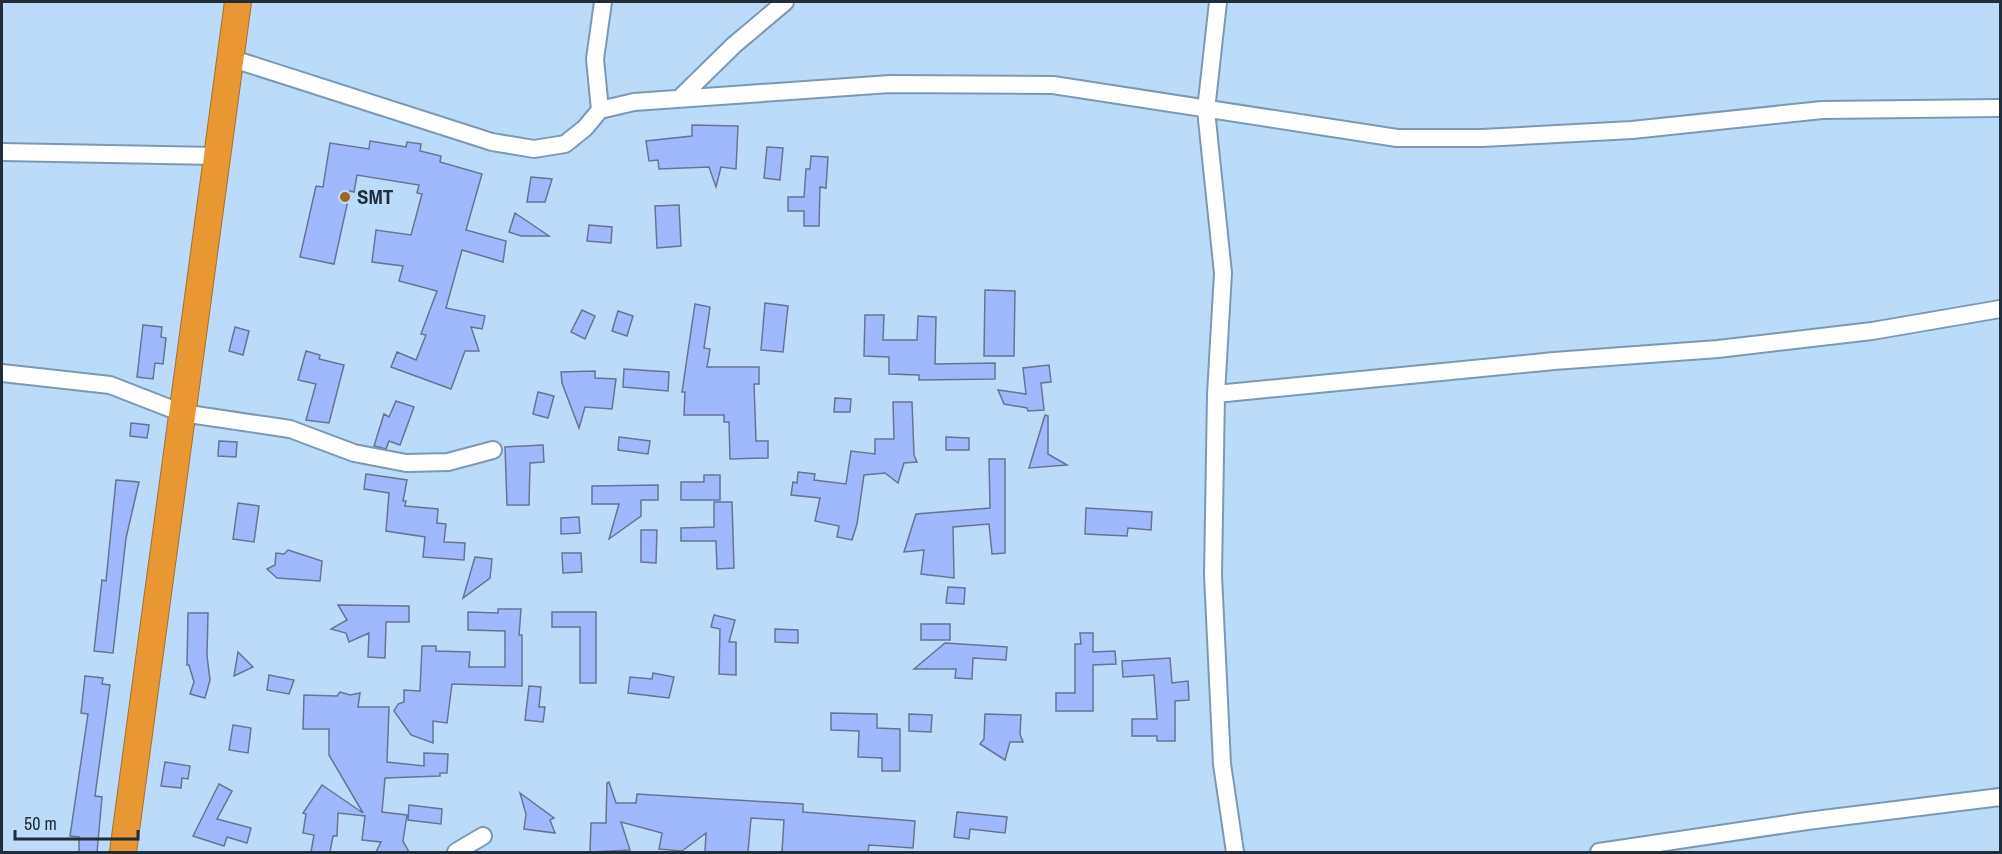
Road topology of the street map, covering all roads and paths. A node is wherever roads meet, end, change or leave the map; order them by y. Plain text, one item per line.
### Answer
1 (238, 2) edge
2 (603, 2) edge
3 (785, 2) edge
4 (1218, 2) edge
5 (230, 58) junction
6 (681, 97) junction
7 (2001, 108) edge
8 (600, 110) junction
9 (1206, 110) junction
10 (2, 152) edge
11 (216, 156) junction
12 (2001, 309) edge
13 (2, 373) edge
14 (1216, 394) junction
15 (183, 412) junction
16 (493, 450) dead end
17 (2001, 797) edge
18 (483, 836) dead end
19 (123, 852) edge
20 (456, 852) edge
21 (1235, 852) edge
22 (1599, 852) edge

1 - 5 highway
2 - 8 street
3 - 6 street
4 - 9 street
5 - 8 street
5 - 11 highway
6 - 8 street
6 - 9 street
7 - 9 street
9 - 14 street
10 - 11 street
11 - 15 highway
12 - 14 street
13 - 15 street
14 - 21 street
15 - 16 street
15 - 19 highway
17 - 22 street
18 - 20 street

